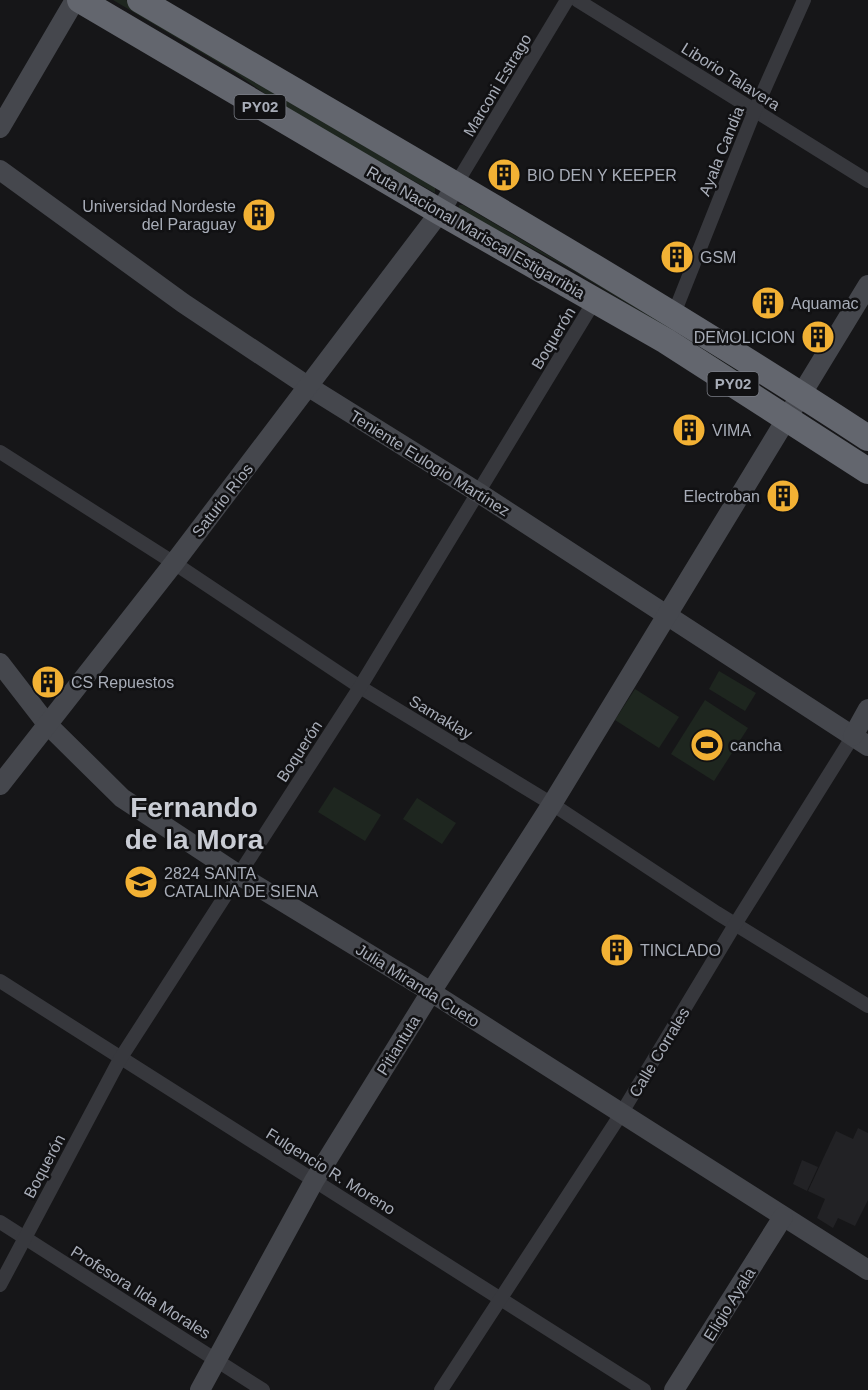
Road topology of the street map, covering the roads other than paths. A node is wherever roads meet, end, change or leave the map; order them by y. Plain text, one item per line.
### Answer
1 (75, 0) edge
2 (80, 0) edge
3 (140, 0) edge
4 (567, 0) edge
5 (577, 0) edge
6 (804, 0) edge
7 (755, 110) junction
8 (0, 128) edge
9 (0, 170) edge
10 (868, 181) edge
11 (455, 186) junction
12 (440, 213) junction
13 (868, 285) edge
14 (595, 300) junction
15 (673, 316) junction
16 (309, 387) junction
17 (801, 394) junction
18 (786, 418) junction
19 (868, 438) edge
20 (0, 452) edge
21 (868, 471) edge
22 (479, 493) junction
23 (174, 563) junction
24 (667, 616) junction
25 (0, 663) edge
26 (360, 687) junction
27 (868, 709) edge
28 (48, 724) junction
29 (861, 741) edge
30 (0, 785) edge
31 (552, 804) junction
32 (239, 876) junction
33 (735, 923) junction
34 (0, 981) edge
35 (431, 992) junction
36 (868, 1006) edge
37 (120, 1059) junction
38 (621, 1114) junction
39 (314, 1180) junction
40 (783, 1217) junction
41 (0, 1222) edge
42 (25, 1238) junction
43 (868, 1270) edge
44 (0, 1285) edge
45 (501, 1298) junction
46 (217, 1360) junction
47 (200, 1390) edge
48 (263, 1390) edge
49 (441, 1390) edge
50 (644, 1390) edge
51 (674, 1390) edge

1 - 8 street
2 - 12 highway, Ruta Nacional Mariscal Estigarribia / PY02
3 - 11 highway, Ruta Nacional Mariscal Estigarribia / PY02
4 - 11 street, Marconi Estrago
5 - 7 street, Liborio Talavera
6 - 7 street, Ayala Candia
7 - 10 street, Liborio Talavera
7 - 15 street, Ayala Candia
9 - 16 street, Teniente Eulogio Martínez
11 - 12 street, Saturio Ríos
11 - 15 highway, Ruta Nacional Mariscal Estigarribia / PY02
12 - 14 highway, Ruta Nacional Mariscal Estigarribia / PY02
12 - 16 street, Saturio Ríos
13 - 17 street, Pitiantuta
14 - 18 highway, Ruta Nacional Mariscal Estigarribia / PY02
14 - 22 street, Boquerón
15 - 17 highway, Ruta Nacional Mariscal Estigarribia / PY02
16 - 22 street, Teniente Eulogio Martínez
16 - 23 street, Saturio Ríos
17 - 18 street, Pitiantuta
17 - 19 highway, Ruta Nacional Mariscal Estigarribia / PY02
18 - 21 highway, Ruta Nacional Mariscal Estigarribia / PY02
18 - 24 street, Pitiantuta
20 - 23 street, Samaklay
22 - 24 street, Teniente Eulogio Martínez
22 - 26 street, Boquerón
23 - 26 street, Samaklay
23 - 28 street, Saturio Ríos
24 - 29 street, Teniente Eulogio Martínez
24 - 31 street, Pitiantuta
25 - 28 street, Julia Miranda Cueto
26 - 31 street, Samaklay
26 - 32 street, Boquerón
27 - 29 street, Calle Corrales
28 - 30 street, Saturio Ríos
28 - 32 street, Julia Miranda Cueto
29 - 33 street, Calle Corrales
31 - 33 street, Samaklay
31 - 35 street, Pitiantuta
32 - 35 street, Julia Miranda Cueto
32 - 37 street, Boquerón
33 - 36 street, Samaklay
33 - 38 street, Calle Corrales
34 - 37 street, Fulgencio R. Moreno
35 - 38 street, Julia Miranda Cueto
35 - 39 street, Pitiantuta
37 - 39 street, Fulgencio R. Moreno
37 - 42 street, Boquerón
38 - 40 street, Julia Miranda Cueto
38 - 45 street, Calle Corrales
39 - 45 street, Fulgencio R. Moreno
39 - 46 street, Pitiantuta
40 - 43 street, Julia Miranda Cueto
40 - 51 street, Eligio Ayala
41 - 42 street, Profesora Ilda Morales
42 - 44 street, Boquerón
42 - 46 street, Profesora Ilda Morales
45 - 49 street, Calle Corrales
45 - 50 street, Fulgencio R. Moreno
46 - 47 street, Pitiantuta
46 - 48 street, Profesora Ilda Morales

